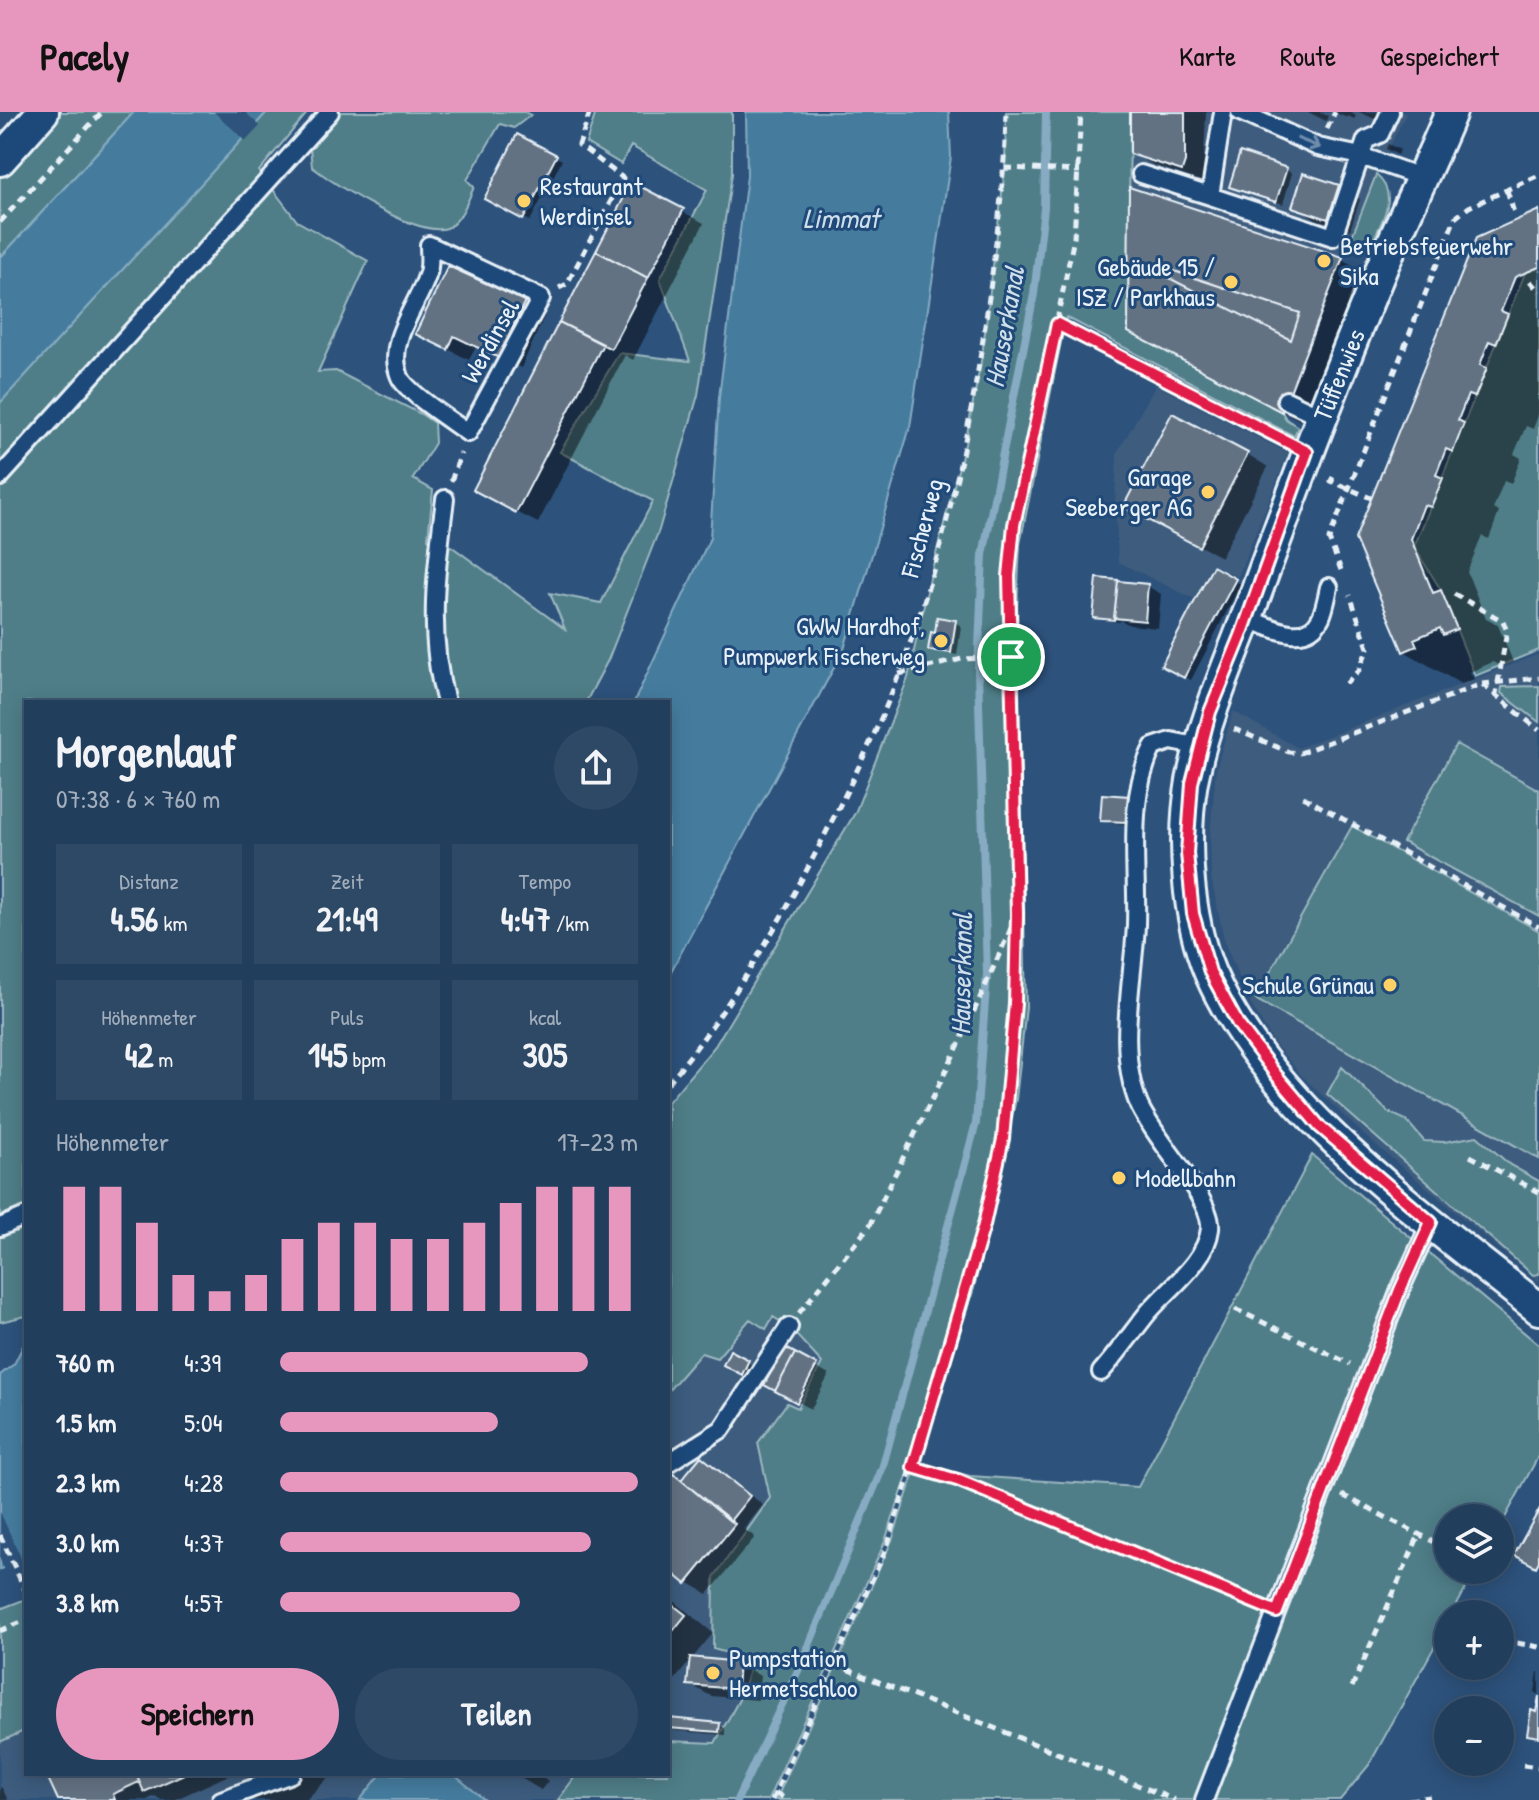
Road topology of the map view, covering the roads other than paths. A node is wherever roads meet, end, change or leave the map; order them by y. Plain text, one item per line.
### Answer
1 (43, 112) edge
2 (330, 112) edge
3 (1223, 112) edge
4 (1240, 112) edge
5 (1390, 112) edge
6 (1451, 112) edge
7 (1361, 156) junction
8 (0, 160) edge
9 (1141, 174) dead end
10 (1423, 178) junction
11 (1210, 196) junction
12 (1286, 400) dead end
13 (1322, 417) junction
14 (468, 433) joint
15 (0, 477) edge
16 (445, 499) road end
17 (1337, 583) road end
18 (1247, 618) junction
19 (445, 700) edge
20 (1201, 747) junction
21 (24, 1217) edge
22 (1431, 1222) junction
23 (0, 1227) edge
24 (1539, 1309) edge
25 (789, 1327) road end
26 (1101, 1372) dead end
27 (670, 1462) edge
28 (286, 1776) edge
29 (221, 1800) edge
30 (1204, 1800) edge

1 - 8 street
2 - 15 lane
3 - 11 lane
4 -> 7 lane
5 - 7 lane
6 - 10 street, Tüffenwies
7 - 10 lane
7 - 11 lane
9 - 11 lane
10 - 13 street, Tüffenwies
12 - 13 lane
13 - 18 street, Tüffenwies
14 - 14 lane, Werdinsel
16 - 19 lane
17 - 18 lane
18 - 20 street, Tüffenwies
20 - 22 street, Tüffenwies
20 - 26 lane
21 - 23 lane
22 - 24 street, Tüffenwies
22 - 30 lane
25 - 27 lane
28 - 29 lane

